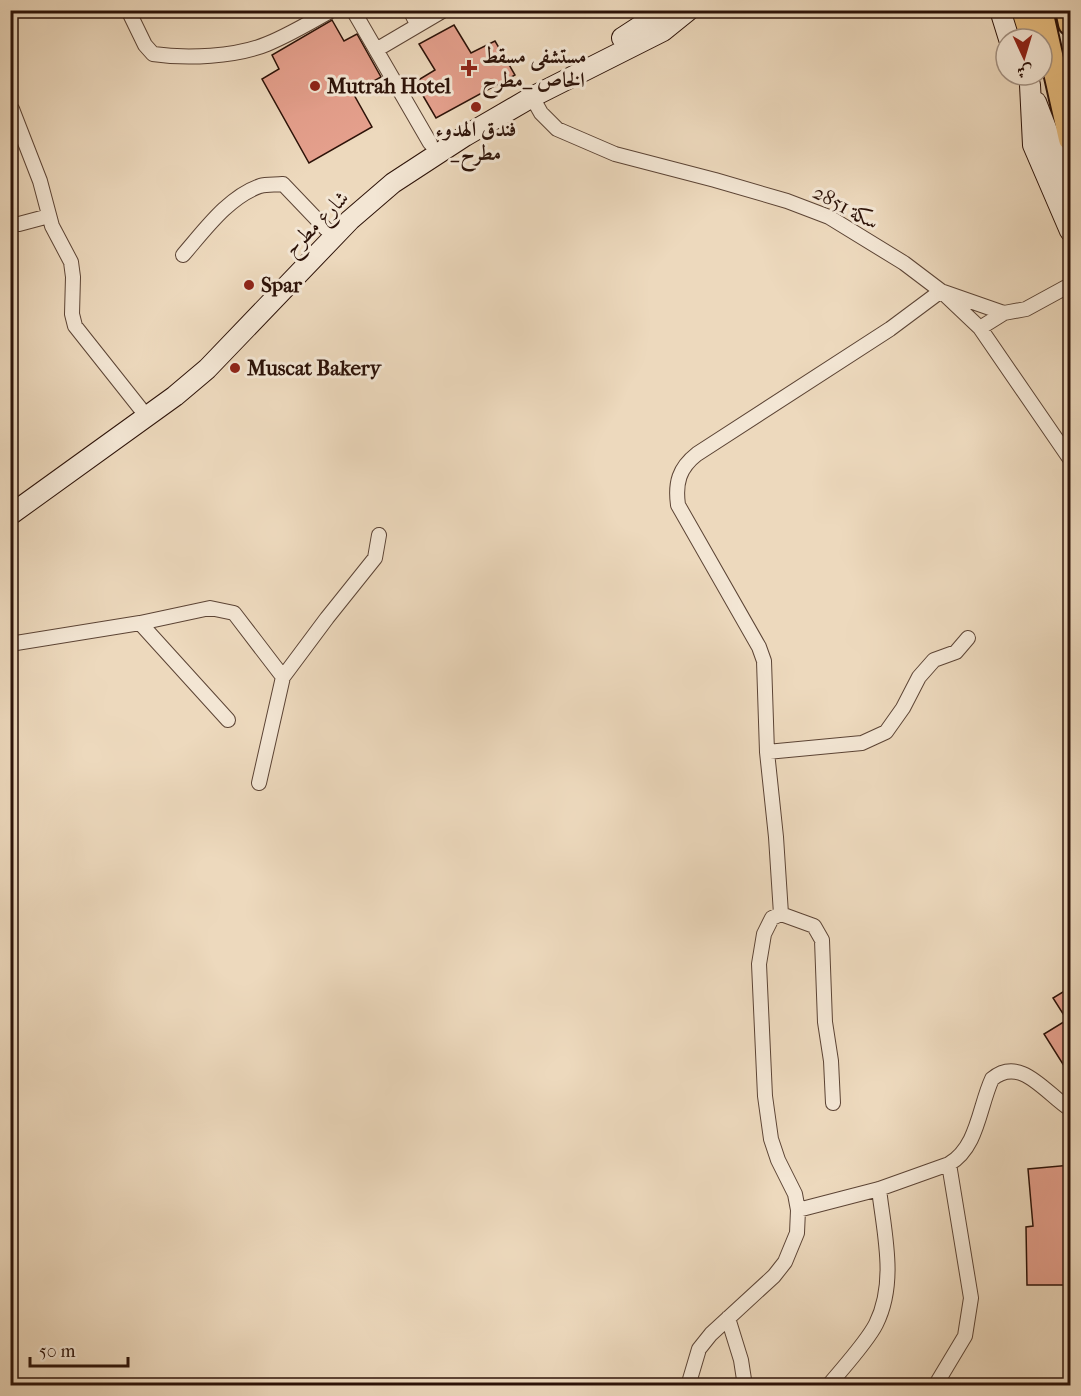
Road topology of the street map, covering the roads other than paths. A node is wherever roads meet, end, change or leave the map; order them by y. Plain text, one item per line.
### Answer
1 (129, 10) edge
2 (332, 10) edge
3 (353, 10) edge
4 (410, 10) edge
5 (444, 10) edge
6 (665, 10) edge
7 (689, 10) edge
8 (1000, 10) edge
9 (1023, 10) edge
10 (1041, 10) edge
11 (1067, 10) edge
12 (417, 24) junction
13 (1071, 24) edge
14 (1005, 27) edge
15 (1028, 27) edge
16 (376, 50) junction
17 (1029, 87) edge
18 (1031, 87) edge
19 (1051, 87) edge
20 (532, 97) junction
21 (12, 109) edge
22 (1071, 139) edge
23 (430, 143) junction
24 (1071, 190) edge
25 (49, 216) junction
26 (19, 224) dead end
27 (326, 229) junction
28 (1071, 231) edge
29 (183, 255) dead end
30 (1071, 285) edge
31 (941, 291) junction
32 (1004, 313) junction
33 (980, 328) junction
34 (140, 408) junction
35 (1071, 459) edge
36 (10, 503) edge
37 (10, 515) edge
38 (379, 536) dead end
39 (140, 623) junction
40 (969, 638) dead end
41 (10, 644) edge
42 (284, 676) junction
43 (228, 720) dead end
44 (766, 752) junction
45 (259, 783) dead end
46 (781, 914) junction
47 (833, 1103) dead end
48 (1071, 1109) edge
49 (949, 1164) junction
50 (879, 1189) junction
51 (798, 1210) junction
52 (728, 1318) junction
53 (688, 1386) edge
54 (745, 1386) edge
55 (828, 1386) edge
56 (935, 1386) edge

1 - 2 street
3 - 16 street
4 - 12 street
5 - 12 street
6 - 23 main road, شارع مطرح
7 - 20 main road, شارع مطرح
8 - 14 main road
9 - 15 main road
10 - 22 main road
11 - 13 main road
12 - 16 street
16 - 23 street
17 - 28 main road
18 - 24 main road
19 - 22 main road
20 - 31 street, سكة 2851
20 - 37 main road, شارع مطرح
21 - 25 street
23 - 27 main road, شارع مطرح
25 - 26 street
25 - 34 street
27 - 29 street
27 - 34 main road, شارع مطرح
30 - 32 street
31 - 32 street
31 - 33 street, سكة 2851
31 - 44 street
32 - 33 street
33 - 35 street, سكة 2851
34 - 36 main road, شارع مطرح
38 - 42 street
39 - 41 street
39 - 42 street
39 - 43 street
40 - 44 street
42 - 45 street
44 - 46 street
46 - 47 street
46 - 51 street
48 - 49 street
49 - 50 street
49 - 56 street
50 - 51 street
50 - 55 street
51 - 52 street
52 - 53 street
52 - 54 street

